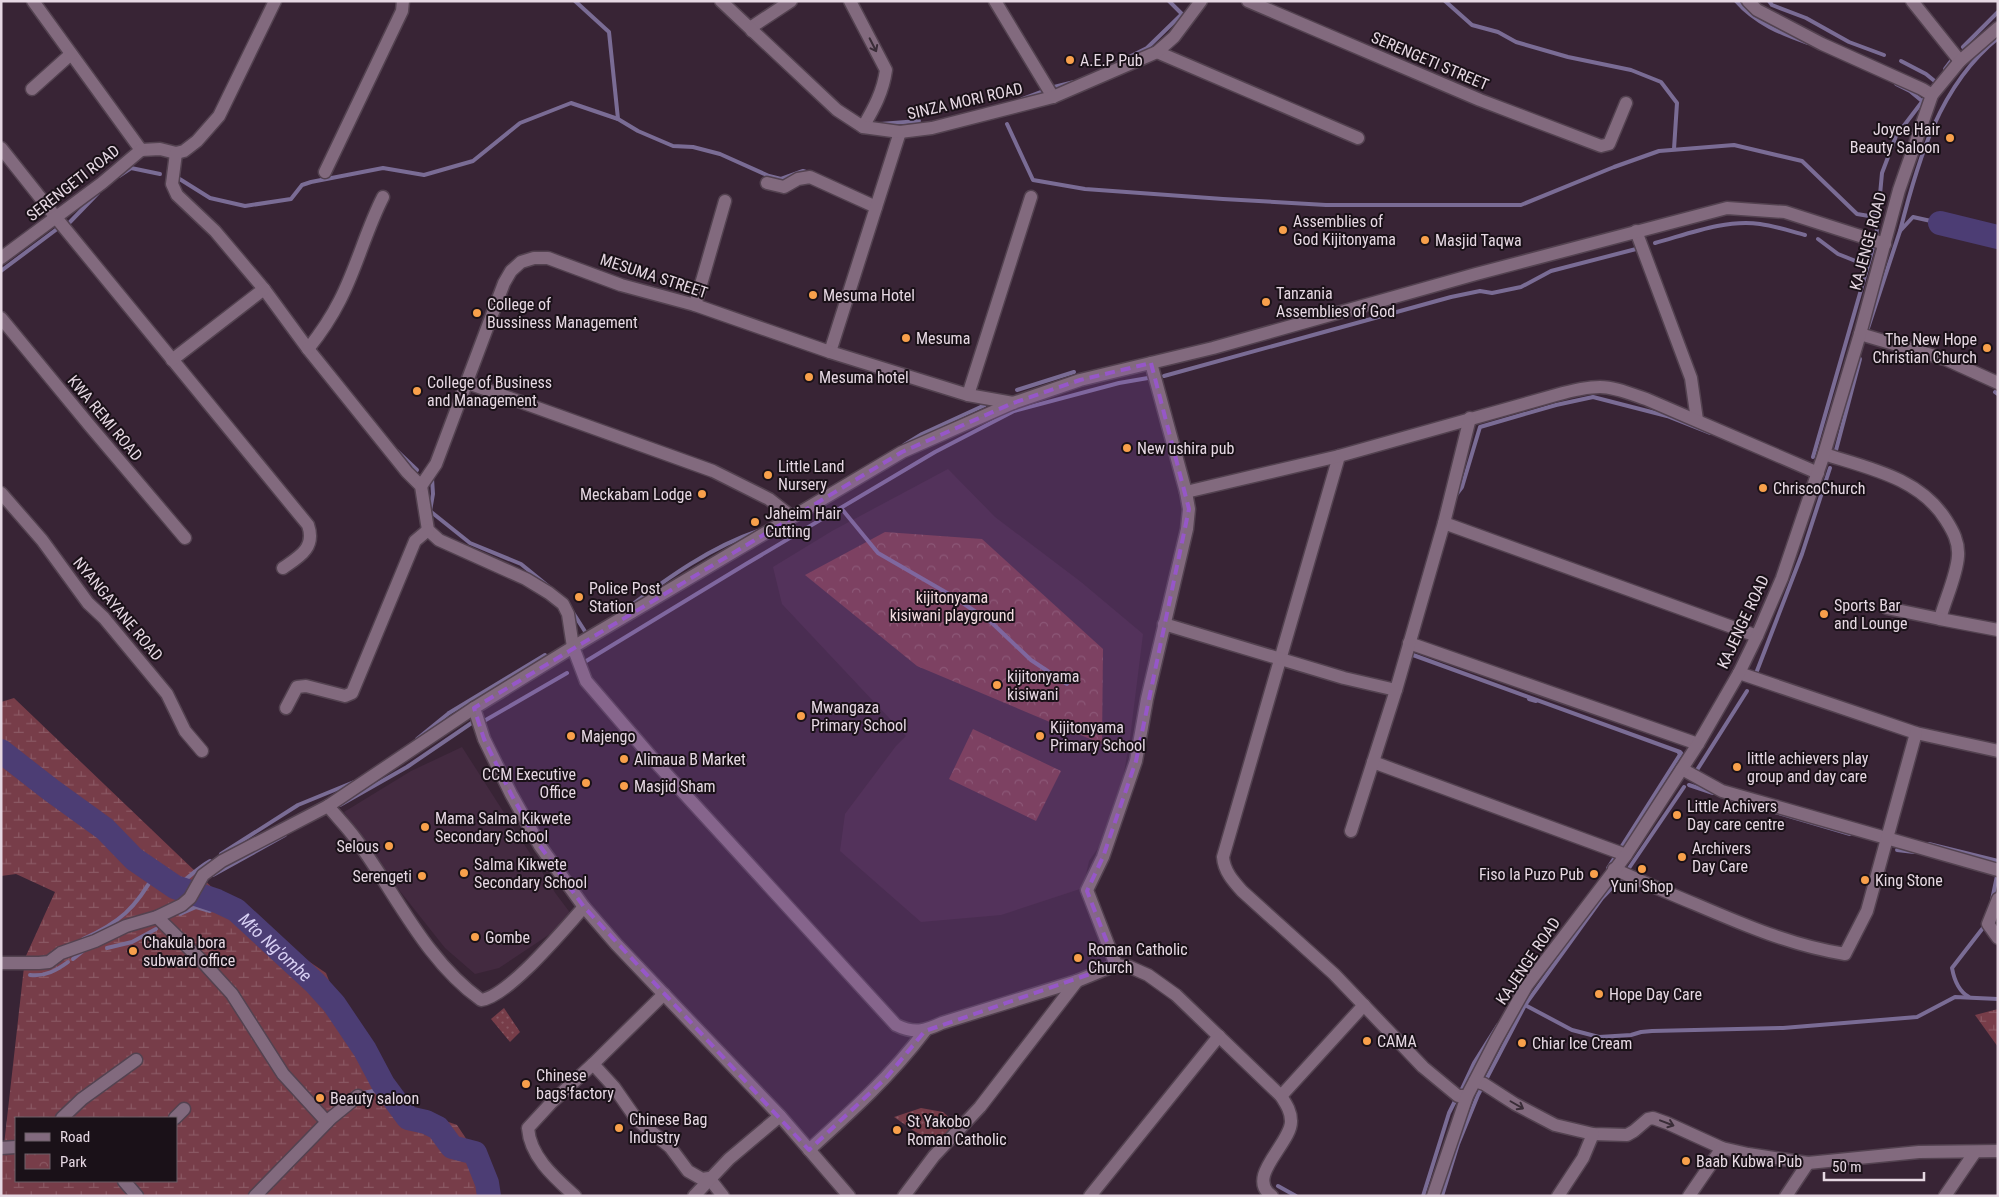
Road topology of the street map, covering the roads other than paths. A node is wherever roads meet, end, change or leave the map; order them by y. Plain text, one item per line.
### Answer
1 (33, 1) edge
2 (275, 1) edge
3 (403, 1) edge
4 (721, 1) edge
5 (791, 1) edge
6 (850, 1) edge
7 (994, 1) edge
8 (1201, 1) edge
9 (1248, 1) edge
10 (1748, 1) edge
11 (1912, 1) edge
12 (1998, 28) edge
13 (752, 31) junction
14 (1156, 52) junction
15 (71, 54) junction
16 (1960, 61) junction
17 (32, 89) dead end
18 (1927, 92) junction
19 (1052, 97) junction
20 (1626, 104) dead end
21 (863, 127) junction
22 (900, 132) junction
23 (1358, 138) dead end
24 (1, 148) edge
25 (141, 150) junction
26 (176, 153) junction
27 (325, 172) dead end
28 (767, 183) dead end
29 (383, 197) dead end
30 (1031, 197) dead end
31 (725, 201) dead end
32 (876, 207) junction
33 (57, 218) junction
34 (1636, 231) junction
35 (1885, 244) junction
36 (1, 258) edge
37 (264, 289) junction
38 (695, 305) junction
39 (1, 318) edge
40 (1860, 334) junction
41 (308, 349) junction
42 (830, 352) junction
43 (172, 360) junction
44 (1151, 363) junction
45 (468, 383) junction
46 (1998, 383) edge
47 (968, 395) junction
48 (1013, 403) junction
49 (1470, 418) junction
50 (1696, 420) junction
51 (1824, 454) junction
52 (1339, 456) junction
53 (1818, 473) junction
54 (421, 486) junction
55 (1186, 492) junction
56 (1, 493) edge
57 (792, 517) junction
58 (1444, 523) junction
59 (428, 530) junction
60 (185, 538) dead end
61 (283, 568) dead end
62 (1887, 608) dead end
63 (1940, 619) junction
64 (1164, 624) junction
65 (1998, 630) edge
66 (1757, 636) junction
67 (1409, 643) junction
68 (573, 647) junction
69 (1279, 660) junction
70 (1739, 673) junction
71 (1396, 690) junction
72 (286, 708) dead end
73 (474, 708) junction
74 (1916, 733) junction
75 (1698, 744) junction
76 (202, 751) dead end
77 (1998, 751) edge
78 (1373, 762) junction
79 (1682, 770) junction
80 (328, 806) junction
81 (1351, 832) dead end
82 (1888, 839) junction
83 (1626, 855) junction
84 (1614, 869) junction
85 (1998, 870) edge
86 (1998, 899) edge
87 (584, 907) junction
88 (157, 917) junction
89 (1998, 938) edge
90 (1, 963) edge
91 (1116, 965) junction
92 (1076, 981) junction
93 (664, 994) junction
94 (1364, 1005) junction
95 (925, 1030) junction
96 (1219, 1036) junction
97 (136, 1060) dead end
98 (593, 1064) junction
99 (1475, 1081) junction
100 (358, 1096) dead end
101 (1281, 1096) junction
102 (1467, 1096) junction
103 (780, 1116) junction
104 (63, 1117) edge
105 (327, 1122) junction
106 (1593, 1134) junction
107 (15, 1147) edge
108 (1, 1148) edge
109 (1722, 1148) junction
110 (809, 1150) junction
111 (1998, 1151) edge
112 (1974, 1152) junction
113 (1808, 1163) junction
114 (710, 1178) junction
115 (125, 1182) edge
116 (137, 1196) edge
117 (255, 1196) edge
118 (575, 1196) edge
119 (694, 1196) edge
120 (723, 1196) edge
121 (849, 1196) edge
122 (904, 1196) edge
123 (1090, 1196) edge
124 (1272, 1196) edge
125 (1433, 1196) edge
126 (1558, 1196) edge
127 (1688, 1196) edge
128 (1786, 1196) edge
129 (1945, 1196) edge

1 - 15 street
2 - 26 street
3 - 27 street
4 - 13 street, SINZA MORI ROAD
5 - 13 street
6 -> 21 street
7 - 19 street
8 - 14 street, SINZA MORI ROAD
9 - 20 street, SERENGETI STREET
10 - 18 street
11 - 16 street
12 - 16 street, KAJENGE ROAD
13 - 21 street, SINZA MORI ROAD
14 - 19 street, SINZA MORI ROAD
14 - 23 street
15 - 17 street
15 - 25 street
16 - 18 street, KAJENGE ROAD
18 - 35 street, KAJENGE ROAD
19 - 22 street, SINZA MORI ROAD
21 - 22 street, SINZA MORI ROAD
22 - 32 street
24 - 33 street
25 - 26 street
25 - 33 street, SERENGETI ROAD
26 - 37 street
28 - 32 street
29 - 41 street
30 - 47 street
31 - 38 street
32 - 42 street
33 - 36 street, SERENGETI ROAD
33 - 43 street
34 - 35 street
34 - 44 street
34 - 50 street
35 - 40 street, KAJENGE ROAD
37 - 41 street
37 - 43 street
38 - 42 street, MESUMA STREET
38 - 45 street, MESUMA STREET
39 - 60 street, KWA REMI ROAD
40 - 46 street
40 - 51 street, KAJENGE ROAD
41 - 54 street
42 - 47 street, MESUMA STREET
43 - 61 street
44 - 48 street
44 - 55 street
45 - 54 street, MESUMA STREET
45 - 57 street
47 - 48 street, MESUMA STREET
48 - 57 street
49 - 50 street
49 - 52 street
49 - 58 street
50 - 53 street
51 - 53 street, KAJENGE ROAD
51 - 63 street
52 - 55 street
52 - 69 street
53 - 66 street, KAJENGE ROAD
54 - 59 street
55 - 64 street
56 - 76 street, NYANGAYANE ROAD
57 - 68 street
58 - 66 street
58 - 67 street
59 - 68 street
59 - 72 street
62 - 63 street
63 - 65 street
64 - 69 street
64 - 91 street
66 - 70 street, KAJENGE ROAD
67 - 71 street
67 - 75 street
68 - 73 street
68 - 95 street
69 - 71 street
69 - 94 street
70 - 74 street
70 - 75 street, KAJENGE ROAD
71 - 78 street
73 - 80 street
73 - 87 street
74 - 77 street
74 - 82 street
75 - 79 street, KAJENGE ROAD
78 - 81 street
78 - 83 street
79 - 82 street
79 - 83 street, KAJENGE ROAD
80 - 87 street
80 - 88 street
82 - 84 street
82 - 85 street
83 - 84 street, KAJENGE ROAD
84 - 99 street, KAJENGE ROAD
86 - 89 street
87 - 93 street
88 - 90 street
88 - 105 street
91 - 92 street
91 - 96 street
92 - 95 street
92 - 122 street
93 - 98 street
93 - 103 street
94 - 101 street
94 - 102 street
95 - 110 street
96 - 101 street
96 - 123 street
97 - 104 street
98 - 114 street
98 - 118 street
99 - 102 street, KAJENGE ROAD
99 -> 106 street
100 - 105 street
101 - 124 street
102 - 125 street, KAJENGE ROAD
103 - 110 street
103 - 114 street
105 - 117 street
106 -> 109 street
106 - 126 street
107 - 108 street
109 - 113 street
109 - 127 street
110 - 121 street
111 - 112 street
112 - 113 street
112 - 129 street
113 - 128 street
114 - 119 street
114 - 120 street
115 - 116 street

